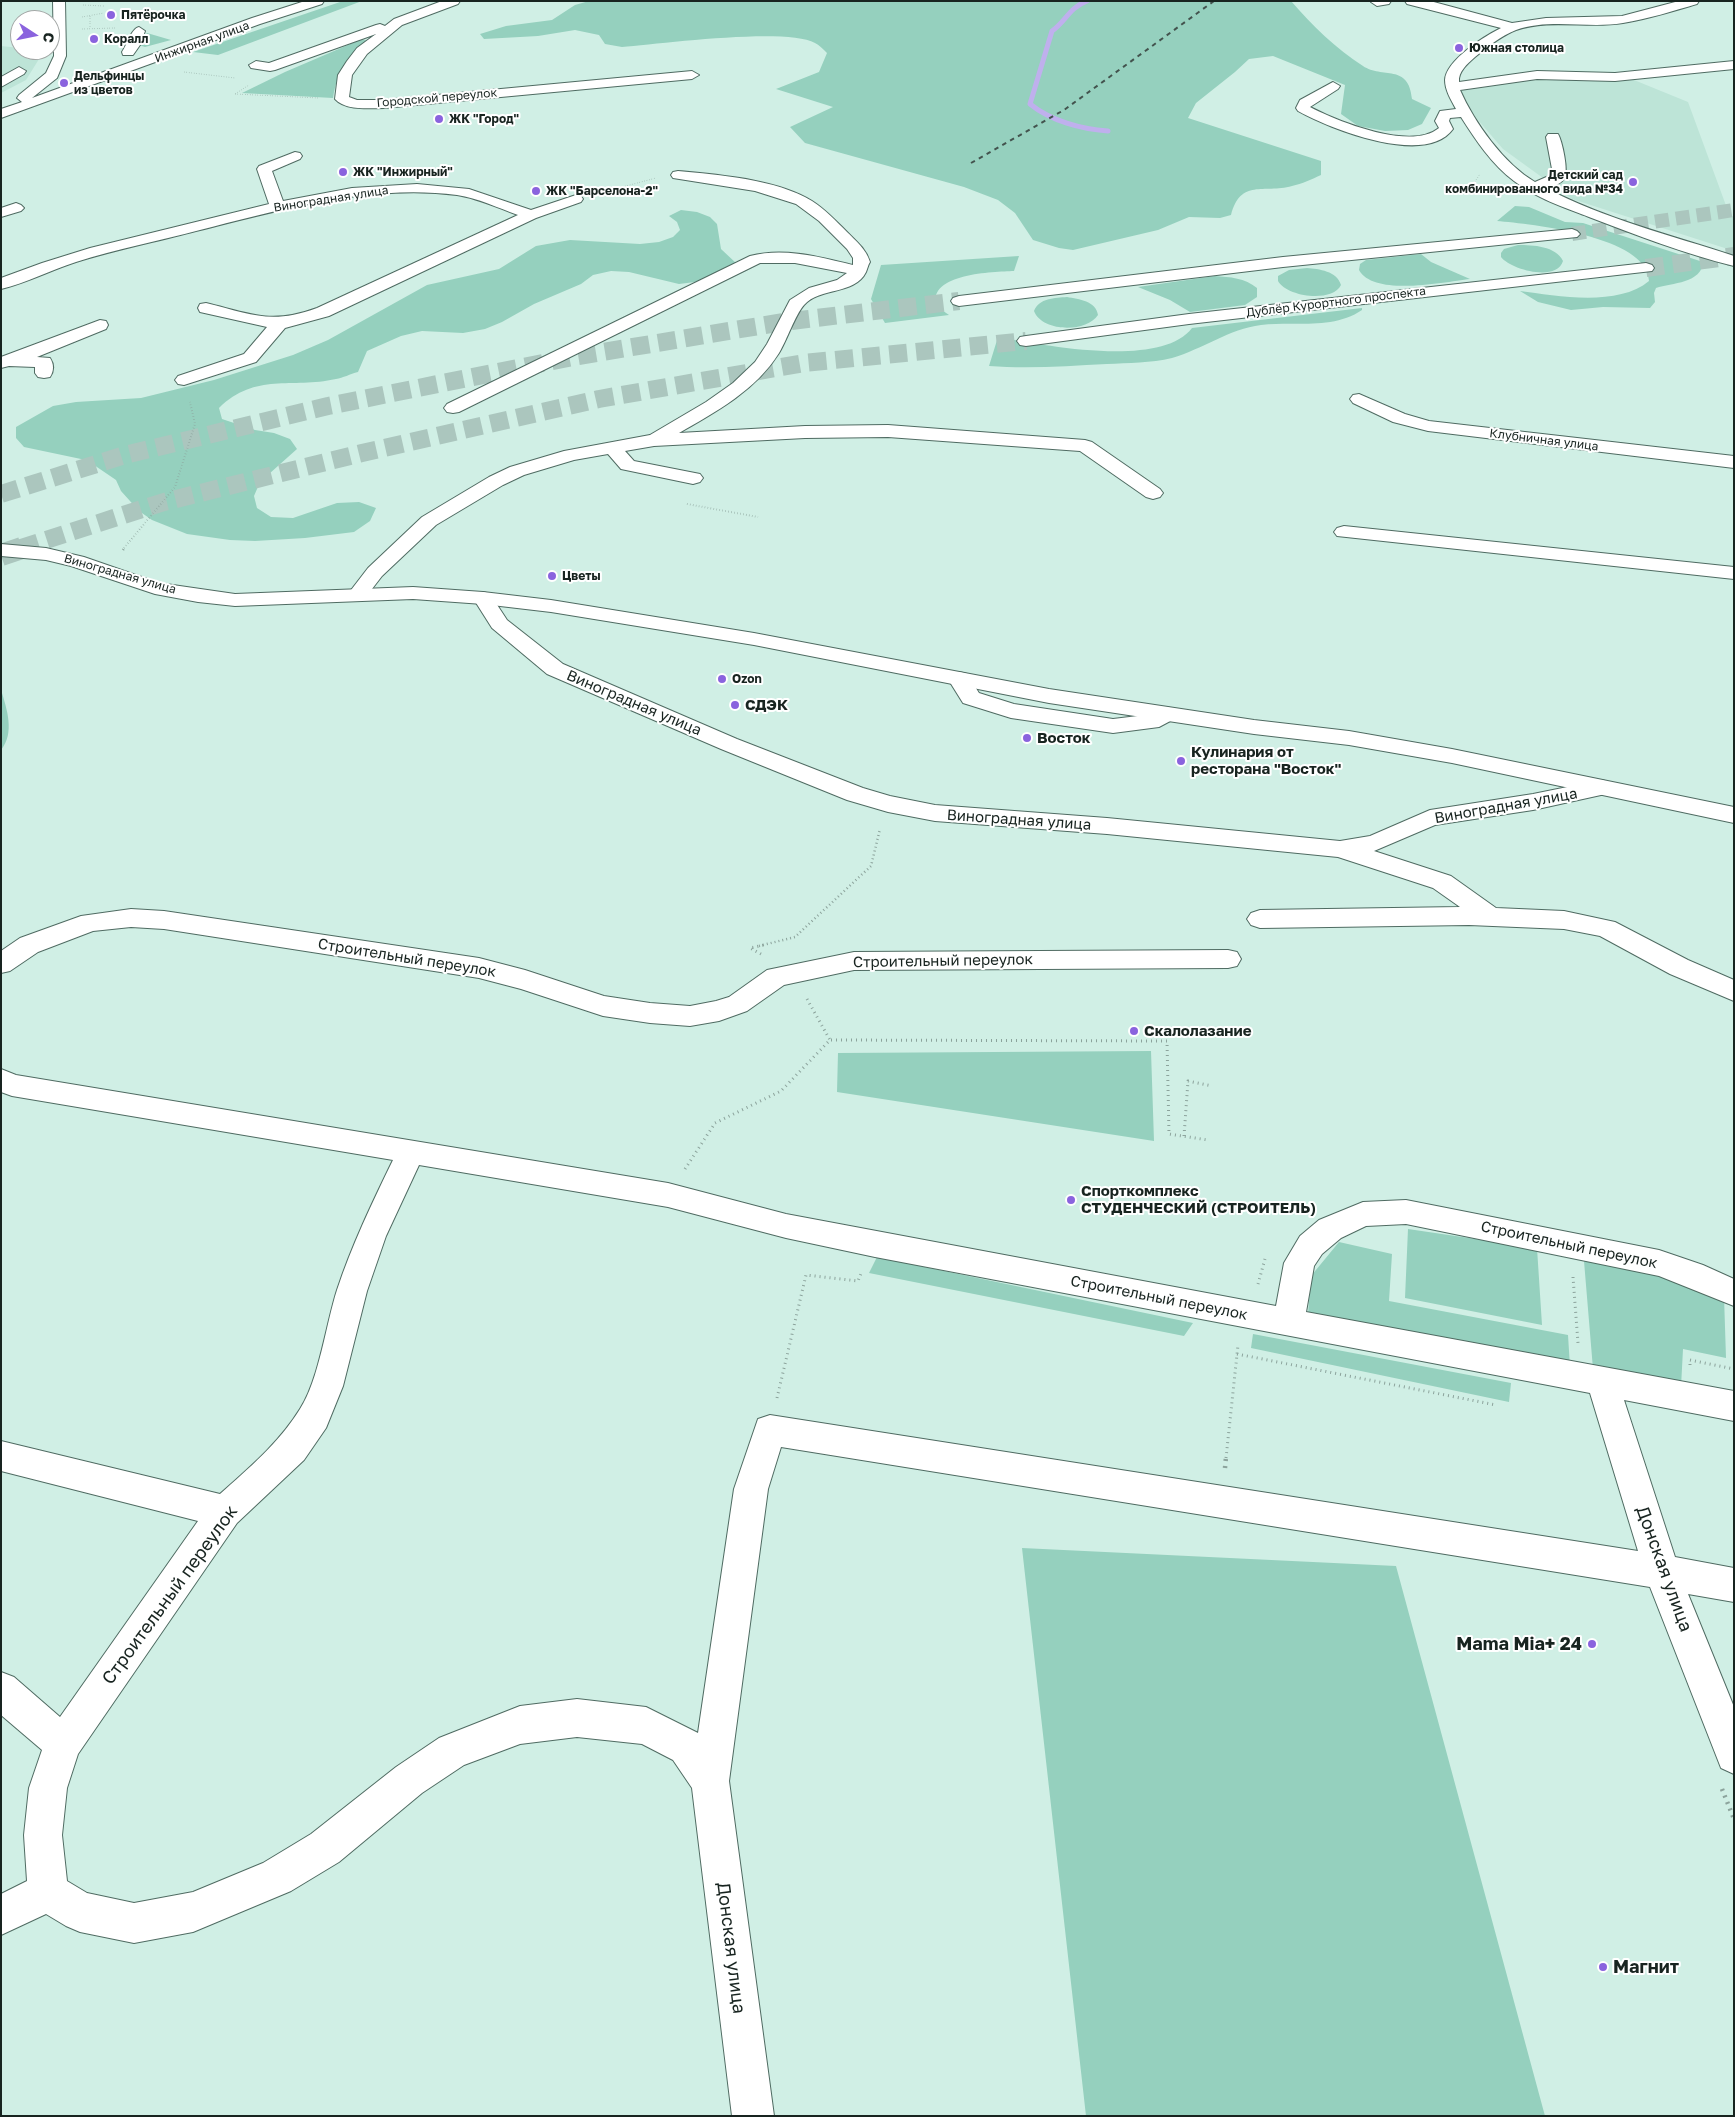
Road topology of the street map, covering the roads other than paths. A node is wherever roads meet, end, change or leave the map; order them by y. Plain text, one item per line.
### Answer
1 (59, 1) edge
2 (318, 1) edge
3 (454, 1) edge
4 (1385, 1) edge
5 (1411, 1) edge
6 (1693, 1) edge
7 (1376, 2) edge
8 (398, 22) junction
9 (1512, 27) junction
10 (139, 31) dead end
11 (128, 52) dead end
12 (256, 65) dead end
13 (1734, 65) edge
14 (18, 71) dead end
15 (52, 75) junction
16 (112, 75) junction
17 (692, 75) dead end
18 (1, 82) edge
19 (1333, 86) dead end
20 (1453, 87) junction
21 (1464, 112) junction
22 (1, 113) edge
23 (1552, 137) dead end
24 (295, 156) dead end
25 (678, 175) road end
26 (1534, 187) junction
27 (576, 199) road end
28 (278, 207) junction
29 (16, 208) dead end
30 (1, 213) edge
31 (531, 215) junction
32 (1572, 234) tunnel mouth
33 (1734, 261) edge
34 (1646, 268) tunnel mouth
35 (859, 271) junction
36 (1, 284) edge
37 (959, 301) tunnel mouth
38 (206, 308) dead end
39 (280, 323) junction
40 (100, 325) dead end
41 (1026, 341) tunnel mouth
42 (5, 362) edge
43 (44, 373) dead end
44 (184, 380) road end
45 (1359, 399) dead end
46 (453, 408) dead end
47 (654, 440) junction
48 (612, 447) junction
49 (1734, 462) edge
50 (693, 478) dead end
51 (1153, 493) dead end
52 (1344, 532) dead end
53 (1, 550) tunnel mouth
54 (1734, 572) edge
55 (358, 594) junction
56 (483, 598) junction
57 (1602, 788) junction
58 (1734, 815) edge
59 (1340, 849) junction
60 (1491, 917) junction
61 (1260, 919) dead end
62 (1228, 959) dead end
63 (1, 964) edge
64 (1734, 991) edge
65 (1, 1080) edge
66 (411, 1152) junction
67 (1734, 1293) edge
68 (1289, 1322) junction
69 (1591, 1379) junction
70 (1734, 1406) edge
71 (1, 1456) edge
72 (225, 1512) junction
73 (1662, 1572) junction
74 (1734, 1585) edge
75 (1, 1690) edge
76 (64, 1744) junction
77 (1734, 1755) edge
78 (710, 1781) junction
79 (48, 1892) junction
80 (1, 1915) edge
81 (752, 2116) edge

1 - 15 street
2 - 16 street, Инжирная улица
3 - 8 street
4 - 7 street
5 - 9 street
6 - 9 street
8 - 12 street
8 - 17 street, Городской переулок
9 - 20 street
10 - 11 street
13 - 20 street
14 - 18 street
15 - 16 street
15 - 22 street
16 - 22 street, Инжирная улица
19 - 21 street
20 - 21 street
21 - 26 street
23 - 26 street
24 - 28 street
25 - 35 street
26 - 33 street
27 - 31 street
28 - 31 street, Виноградная улица
28 - 36 street, Виноградная улица
29 - 30 street
31 - 39 street
32 - 37 street
34 - 41 street, Дублёр Курортного проспекта
35 - 46 street
35 - 47 street
38 - 39 street
39 - 44 street
40 - 42 street
42 - 43 street
45 - 49 street, Клубничная улица
47 - 48 street
47 - 51 street
48 - 50 street
48 - 55 street
52 - 54 street
53 - 55 street, Виноградная улица
55 - 56 street, Виноградная улица
56 - 57 street, Виноградная улица
56 - 59 street, Виноградная улица
57 - 58 street, Виноградная улица
57 - 59 street, Виноградная улица
59 - 60 street
60 - 61 street
60 - 64 street
62 - 63 street, Строительный переулок
65 - 66 street, Строительный переулок
66 - 68 street, Строительный переулок
66 - 72 street, Строительный переулок
67 - 68 street, Строительный переулок
68 - 69 street, Строительный переулок
69 - 70 street, Строительный переулок
69 - 73 street, Донская улица
71 - 72 street
72 - 76 street, Строительный переулок
73 - 74 street
73 - 77 street, Донская улица
73 - 78 street
75 - 76 street
76 - 79 street, Строительный переулок
78 - 79 street
78 - 81 street, Донская улица
79 - 80 street

